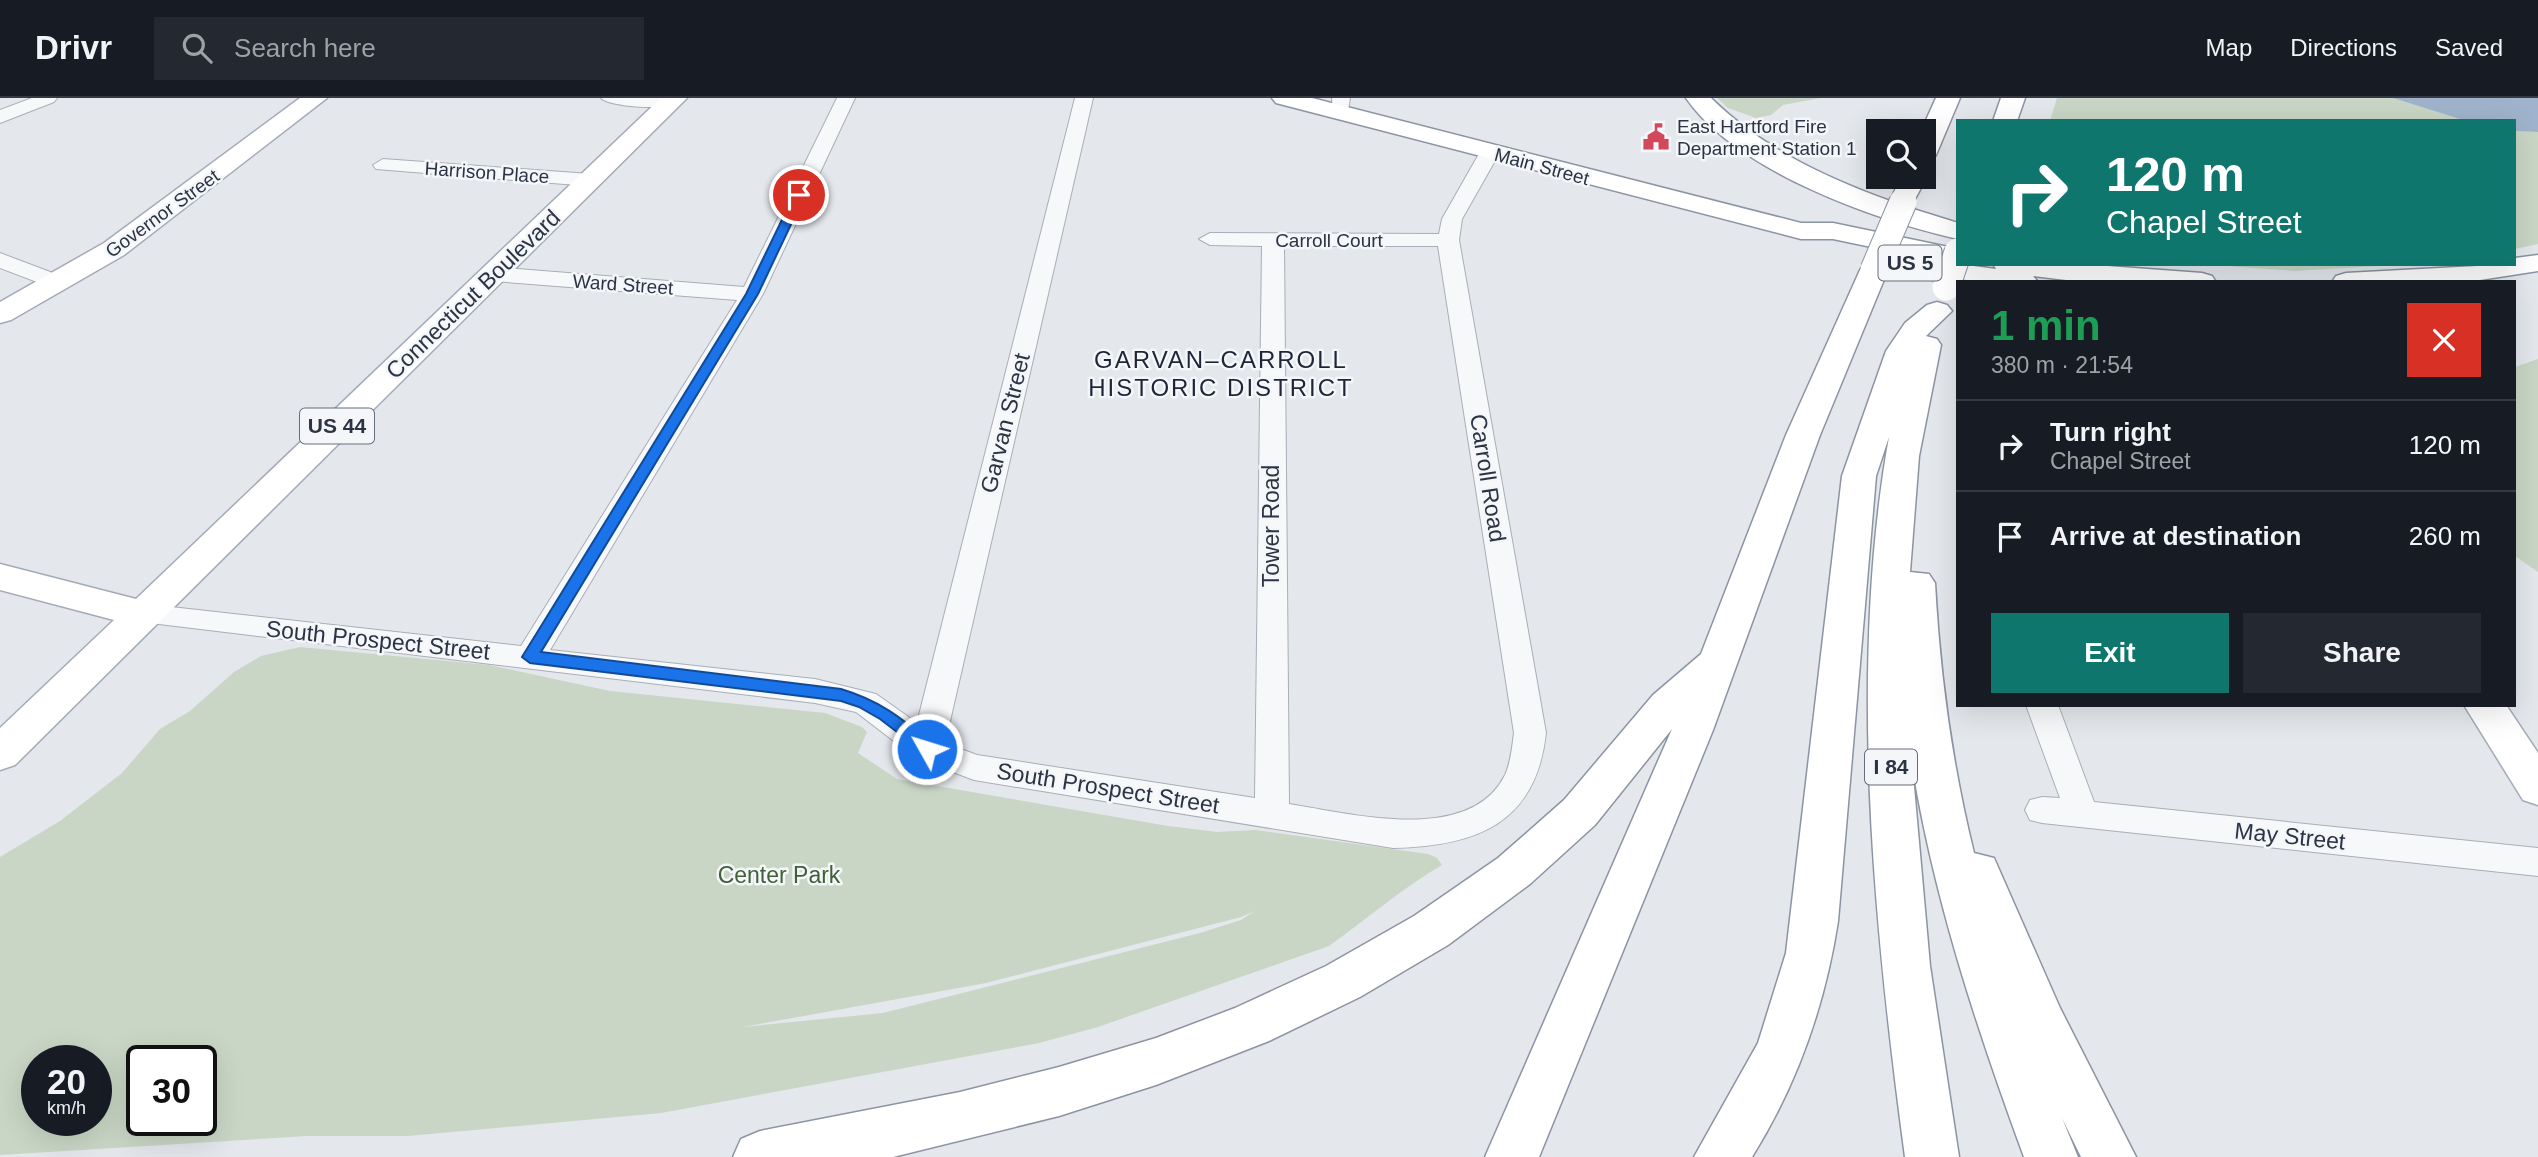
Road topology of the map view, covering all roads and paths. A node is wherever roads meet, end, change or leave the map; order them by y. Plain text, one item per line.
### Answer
1 (48, 98) edge
2 (315, 98) edge
3 (610, 98) edge
4 (846, 98) edge
5 (1084, 98) edge
6 (1284, 98) edge
7 (1698, 98) edge
8 (1948, 98) edge
9 (2013, 98) edge
10 (672, 100) edge
11 (1340, 105) edge
12 (0, 117) edge
13 (2006, 119) edge
14 (1936, 125) edge
15 (1490, 152) junction
16 (383, 164) dead end
17 (590, 180) junction
18 (1909, 189) edge
19 (1956, 230) edge
20 (1801, 231) junction
21 (1210, 239) dead end
22 (1273, 240) junction
23 (1448, 240) junction
24 (1956, 254) edge
25 (0, 260) edge
26 (1956, 260) edge
27 (2538, 263) edge
28 (2114, 266) edge
29 (493, 274) junction
30 (2016, 278) edge
31 (2133, 280) edge
32 (2187, 280) edge
33 (2384, 280) edge
34 (58, 283) junction
35 (2538, 283) edge
36 (2516, 287) edge
37 (752, 294) junction
38 (1942, 299) junction
39 (0, 314) edge
40 (1917, 377) junction
41 (0, 577) edge
42 (144, 614) junction
43 (530, 657) junction
44 (1719, 661) junction
45 (2043, 707) edge
46 (2485, 707) edge
47 (1923, 710) junction
48 (927, 749) junction
49 (0, 754) edge
50 (2538, 788) edge
51 (1501, 806) joint
52 (2042, 810) dead end
53 (1272, 813) junction
54 (2082, 814) junction
55 (2538, 862) edge
56 (1729, 1145) edge
57 (760, 1157) edge
58 (1511, 1157) edge
59 (1931, 1157) edge
60 (2051, 1157) edge
61 (2109, 1157) edge

1 - 12 street
2 - 34 main road, Governor Street
3 - 10 street
4 - 37 street
5 - 48 street, Garvan Street
6 - 11 main road, Main Street / US 5
7 - 19 main road
8 - 14 main road
9 - 13 main road
10 - 17 main road, Connecticut Boulevard / US 44
11 - 15 main road, Main Street / US 5
15 - 20 main road, Main Street / US 5
15 - 23 street, Carroll Road
16 - 17 street, Harrison Place
17 - 29 main road, Connecticut Boulevard / US 44
18 - 44 main road, bridge
20 - 24 main road, Main Street / US 5
20 - 30 main road, Main Street / US 5
21 - 22 street, Carroll Court
22 - 23 street, Carroll Court
22 - 53 street, Tower Road
23 - 51 street, Carroll Road
25 - 34 street
26 - 38 main road, I 84, bridge
27 - 33 main road
28 - 32 main road
29 - 37 street, Ward Street
29 - 42 main road, Connecticut Boulevard / US 44
30 - 31 main road, Main Street / US 5
34 - 39 main road, Governor Street
35 - 36 main road
37 - 43 street
38 - 40 main road, I 84
38 - 56 main road
40 - 47 main road
40 - 59 main road, I 84
41 - 42 main road
42 - 43 street, South Prospect Street
42 - 49 main road, Connecticut Boulevard / US 44
43 - 48 street, South Prospect Street
44 - 57 main road
44 - 58 main road
45 - 54 street
46 - 50 main road
47 - 60 main road
47 - 61 main road
48 - 53 street, South Prospect Street
51 - 53 street, South Prospect Street
52 - 54 street, May Street
54 - 55 street, May Street

